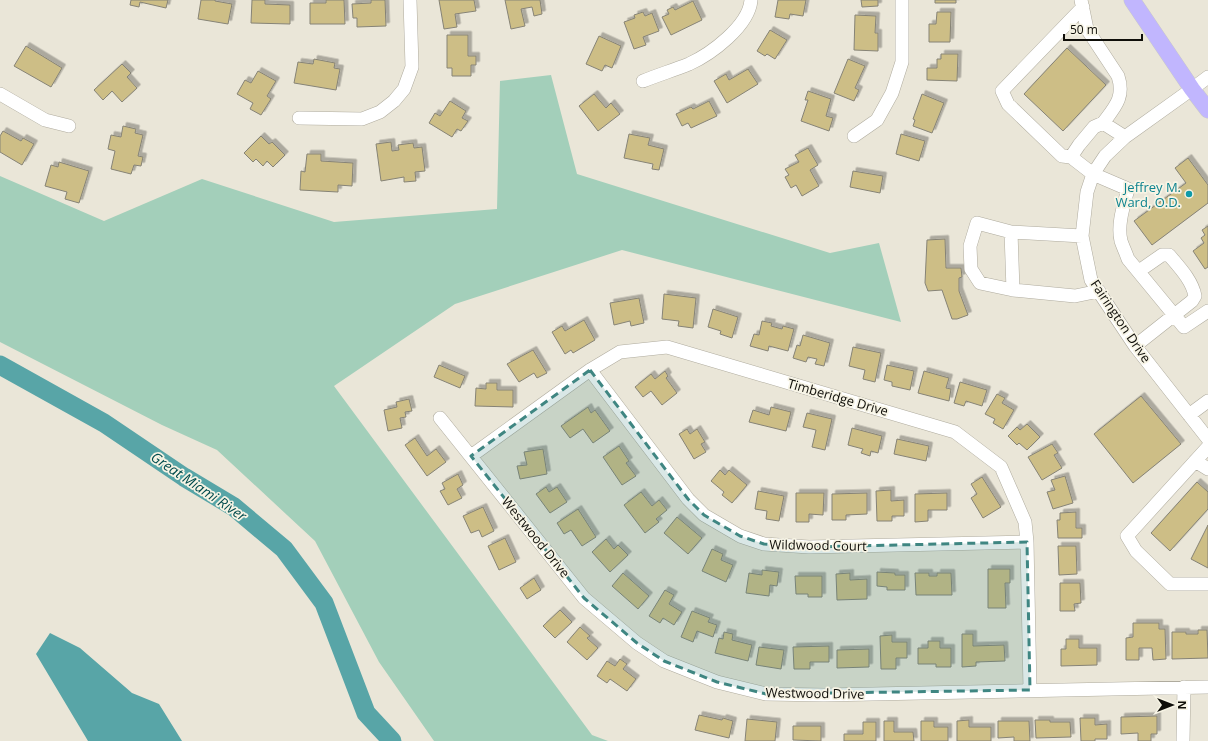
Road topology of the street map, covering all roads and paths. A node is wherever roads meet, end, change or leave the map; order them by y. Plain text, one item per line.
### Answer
1 (410, 0) edge
2 (751, 0) edge
3 (902, 0) edge
4 (1132, 0) edge
5 (1082, 3) edge
6 (1208, 77) edge
7 (643, 81) dead end
8 (1192, 90) junction
9 (0, 94) edge
10 (1208, 110) edge
11 (299, 118) dead end
12 (1103, 123) junction
13 (69, 126) dead end
14 (854, 136) dead end
15 (1125, 137) junction
16 (1071, 157) junction
17 (1093, 174) junction
18 (1011, 232) junction
19 (1082, 236) junction
20 (1139, 271) junction
21 (1013, 290) junction
22 (1099, 291) junction
23 (1208, 311) edge
24 (1174, 315) junction
25 (1135, 346) junction
26 (590, 370) junction
27 (1208, 401) edge
28 (1189, 415) junction
29 (440, 418) dead end
30 (1208, 438) edge
31 (1208, 447) edge
32 (471, 456) junction
33 (1195, 461) junction
34 (1208, 469) edge
35 (1027, 542) junction
36 (1208, 584) edge
37 (1184, 687) junction
38 (1208, 687) edge
39 (1030, 690) junction
40 (1183, 741) edge

1 - 11 street
2 - 7 street
3 - 14 street
4 - 8 main road
5 - 12 street
5 - 16 street
6 - 8 street, Fairington Drive
8 - 10 main road
8 - 15 street, Fairington Drive
9 - 13 street
12 - 15 street
12 - 16 street
15 - 17 street, Fairington Drive
16 - 17 street
17 - 19 street, Fairington Drive
17 - 20 street
18 - 19 street
18 - 21 street
18 - 21 street
19 - 22 street, Fairington Drive
20 - 24 street
20 - 24 street
21 - 22 street
22 - 25 street, Fairington Drive
23 - 24 street
24 - 25 street
25 - 28 street, Fairington Drive
26 - 32 street, Timberidge Drive
26 - 35 street, Wildwood Court
26 - 35 street, Timberidge Drive
27 - 28 street
28 - 30 street, Fairington Drive
29 - 32 street, Westwood Drive
31 - 33 street
32 - 39 street, Westwood Drive
33 - 34 street
33 - 36 street
35 - 39 street, Timberidge Drive
37 - 38 street, Westwood Drive
37 - 39 street, Westwood Drive
37 - 40 street

